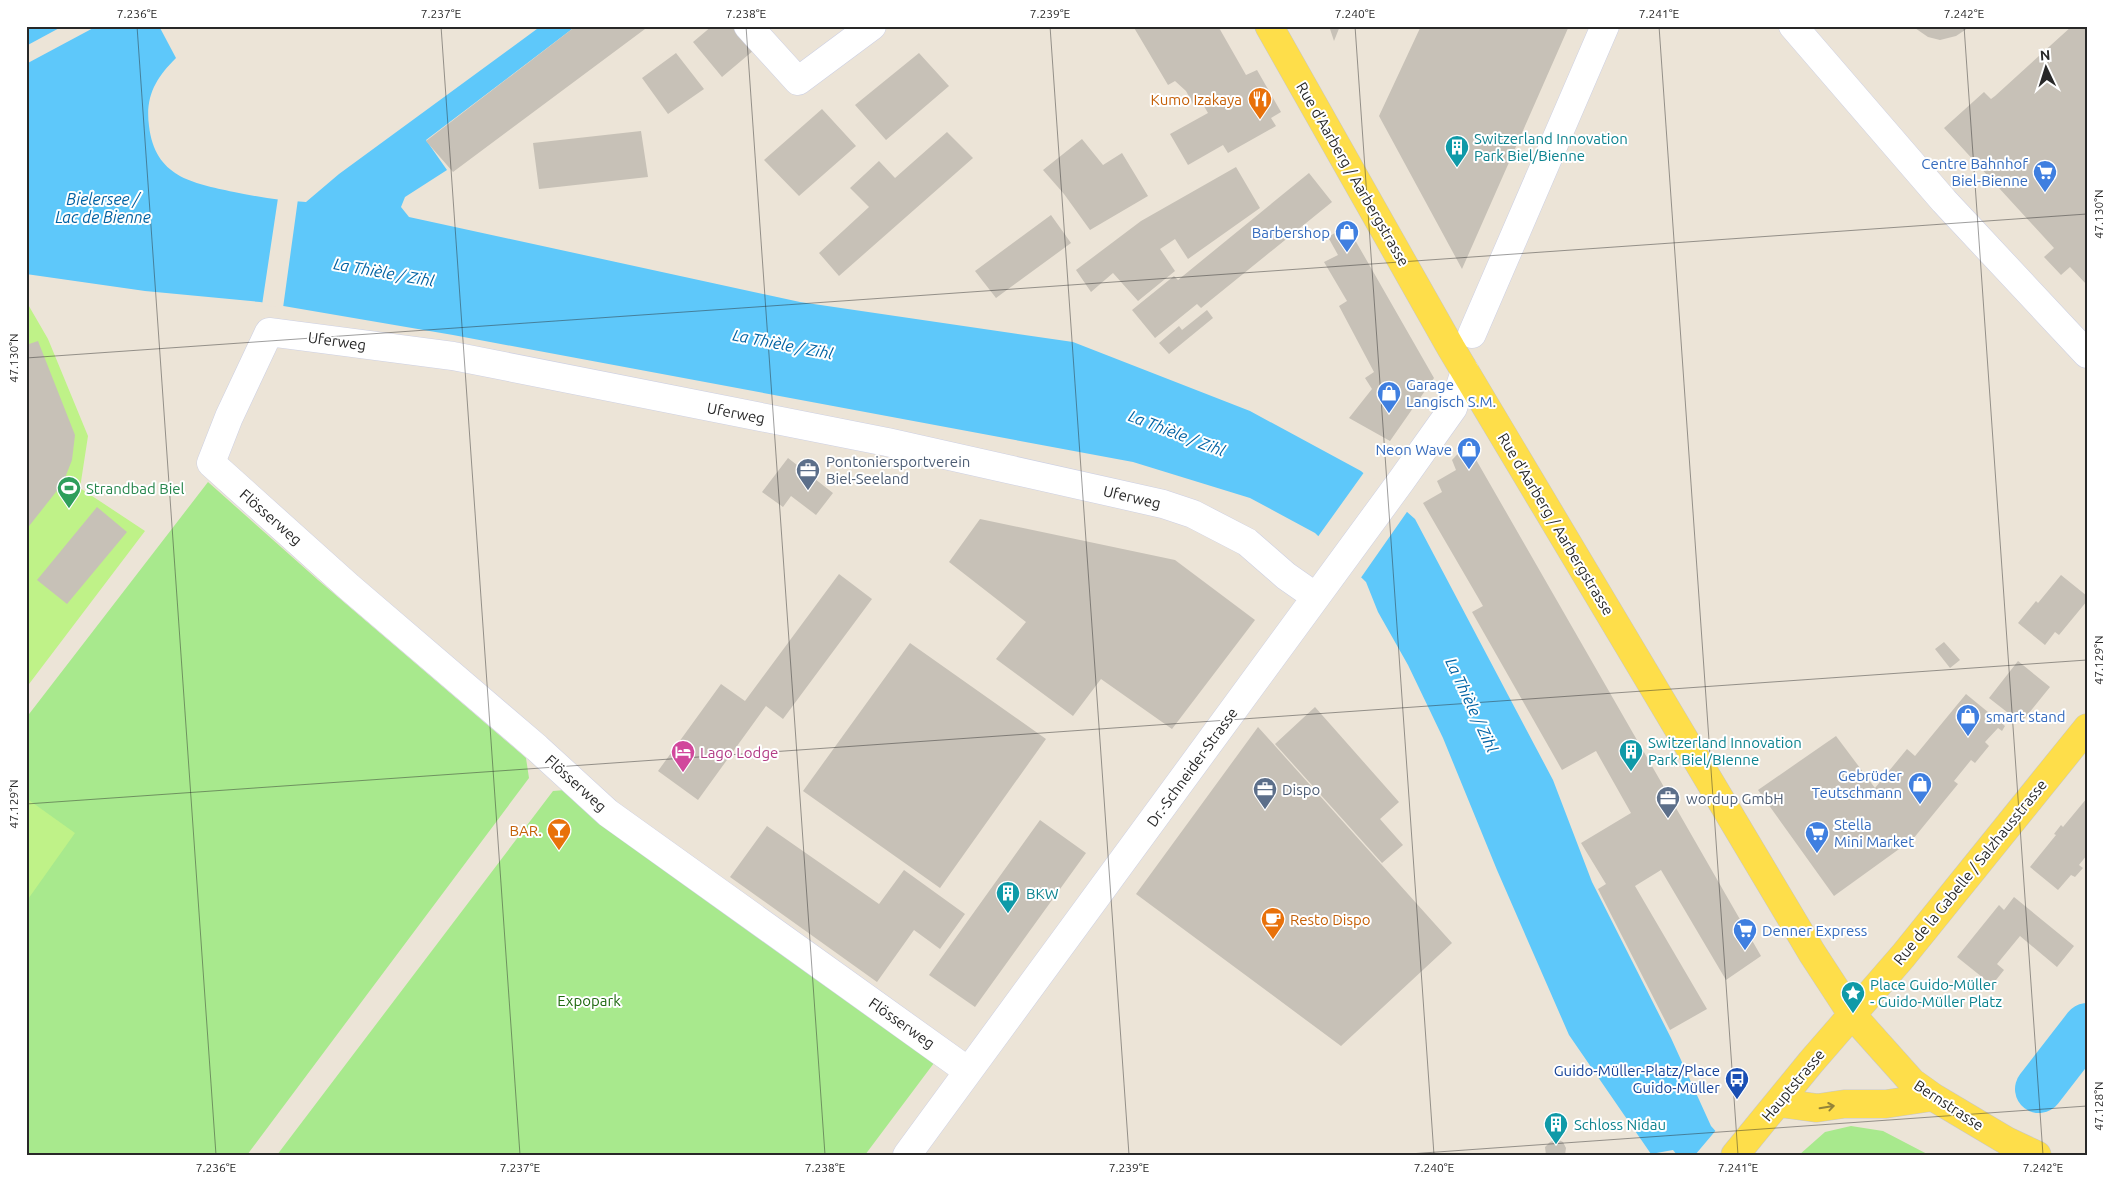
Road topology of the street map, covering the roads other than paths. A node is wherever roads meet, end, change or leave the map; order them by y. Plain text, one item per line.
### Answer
1 (748, 26) edge
2 (872, 26) edge
3 (1269, 26) edge
4 (1605, 26) edge
5 (1793, 26) edge
6 (1472, 334) dead end
7 (2087, 354) edge
8 (1465, 371) junction
9 (210, 463) joint
10 (1321, 590) junction
11 (2087, 728) edge
12 (1853, 1016) junction
13 (968, 1071) junction
14 (1933, 1097) junction
15 (1779, 1103) junction
16 (1740, 1149) edge
17 (906, 1155) edge
18 (2037, 1155) edge

1 - 2 street
3 - 8 main road, Rue d'Aarberg / Aarbergstrasse
4 - 6 street
5 - 7 street
8 - 10 street, Dr.-Schneider-Strasse
8 - 12 main road, Rue d'Aarberg / Aarbergstrasse
9 - 10 street, Uferweg
9 - 13 street, Flösserweg
10 - 13 street, Dr.-Schneider-Strasse
11 - 12 main road, Rue de la Gabelle / Salzhausstrasse
12 - 14 main road, Bernstrasse
12 - 15 main road, Hauptstrasse
13 - 17 street, Dr.-Schneider-Strasse
15 -> 14 main road
14 - 18 main road, Bernstrasse
15 - 16 main road, Hauptstrasse

